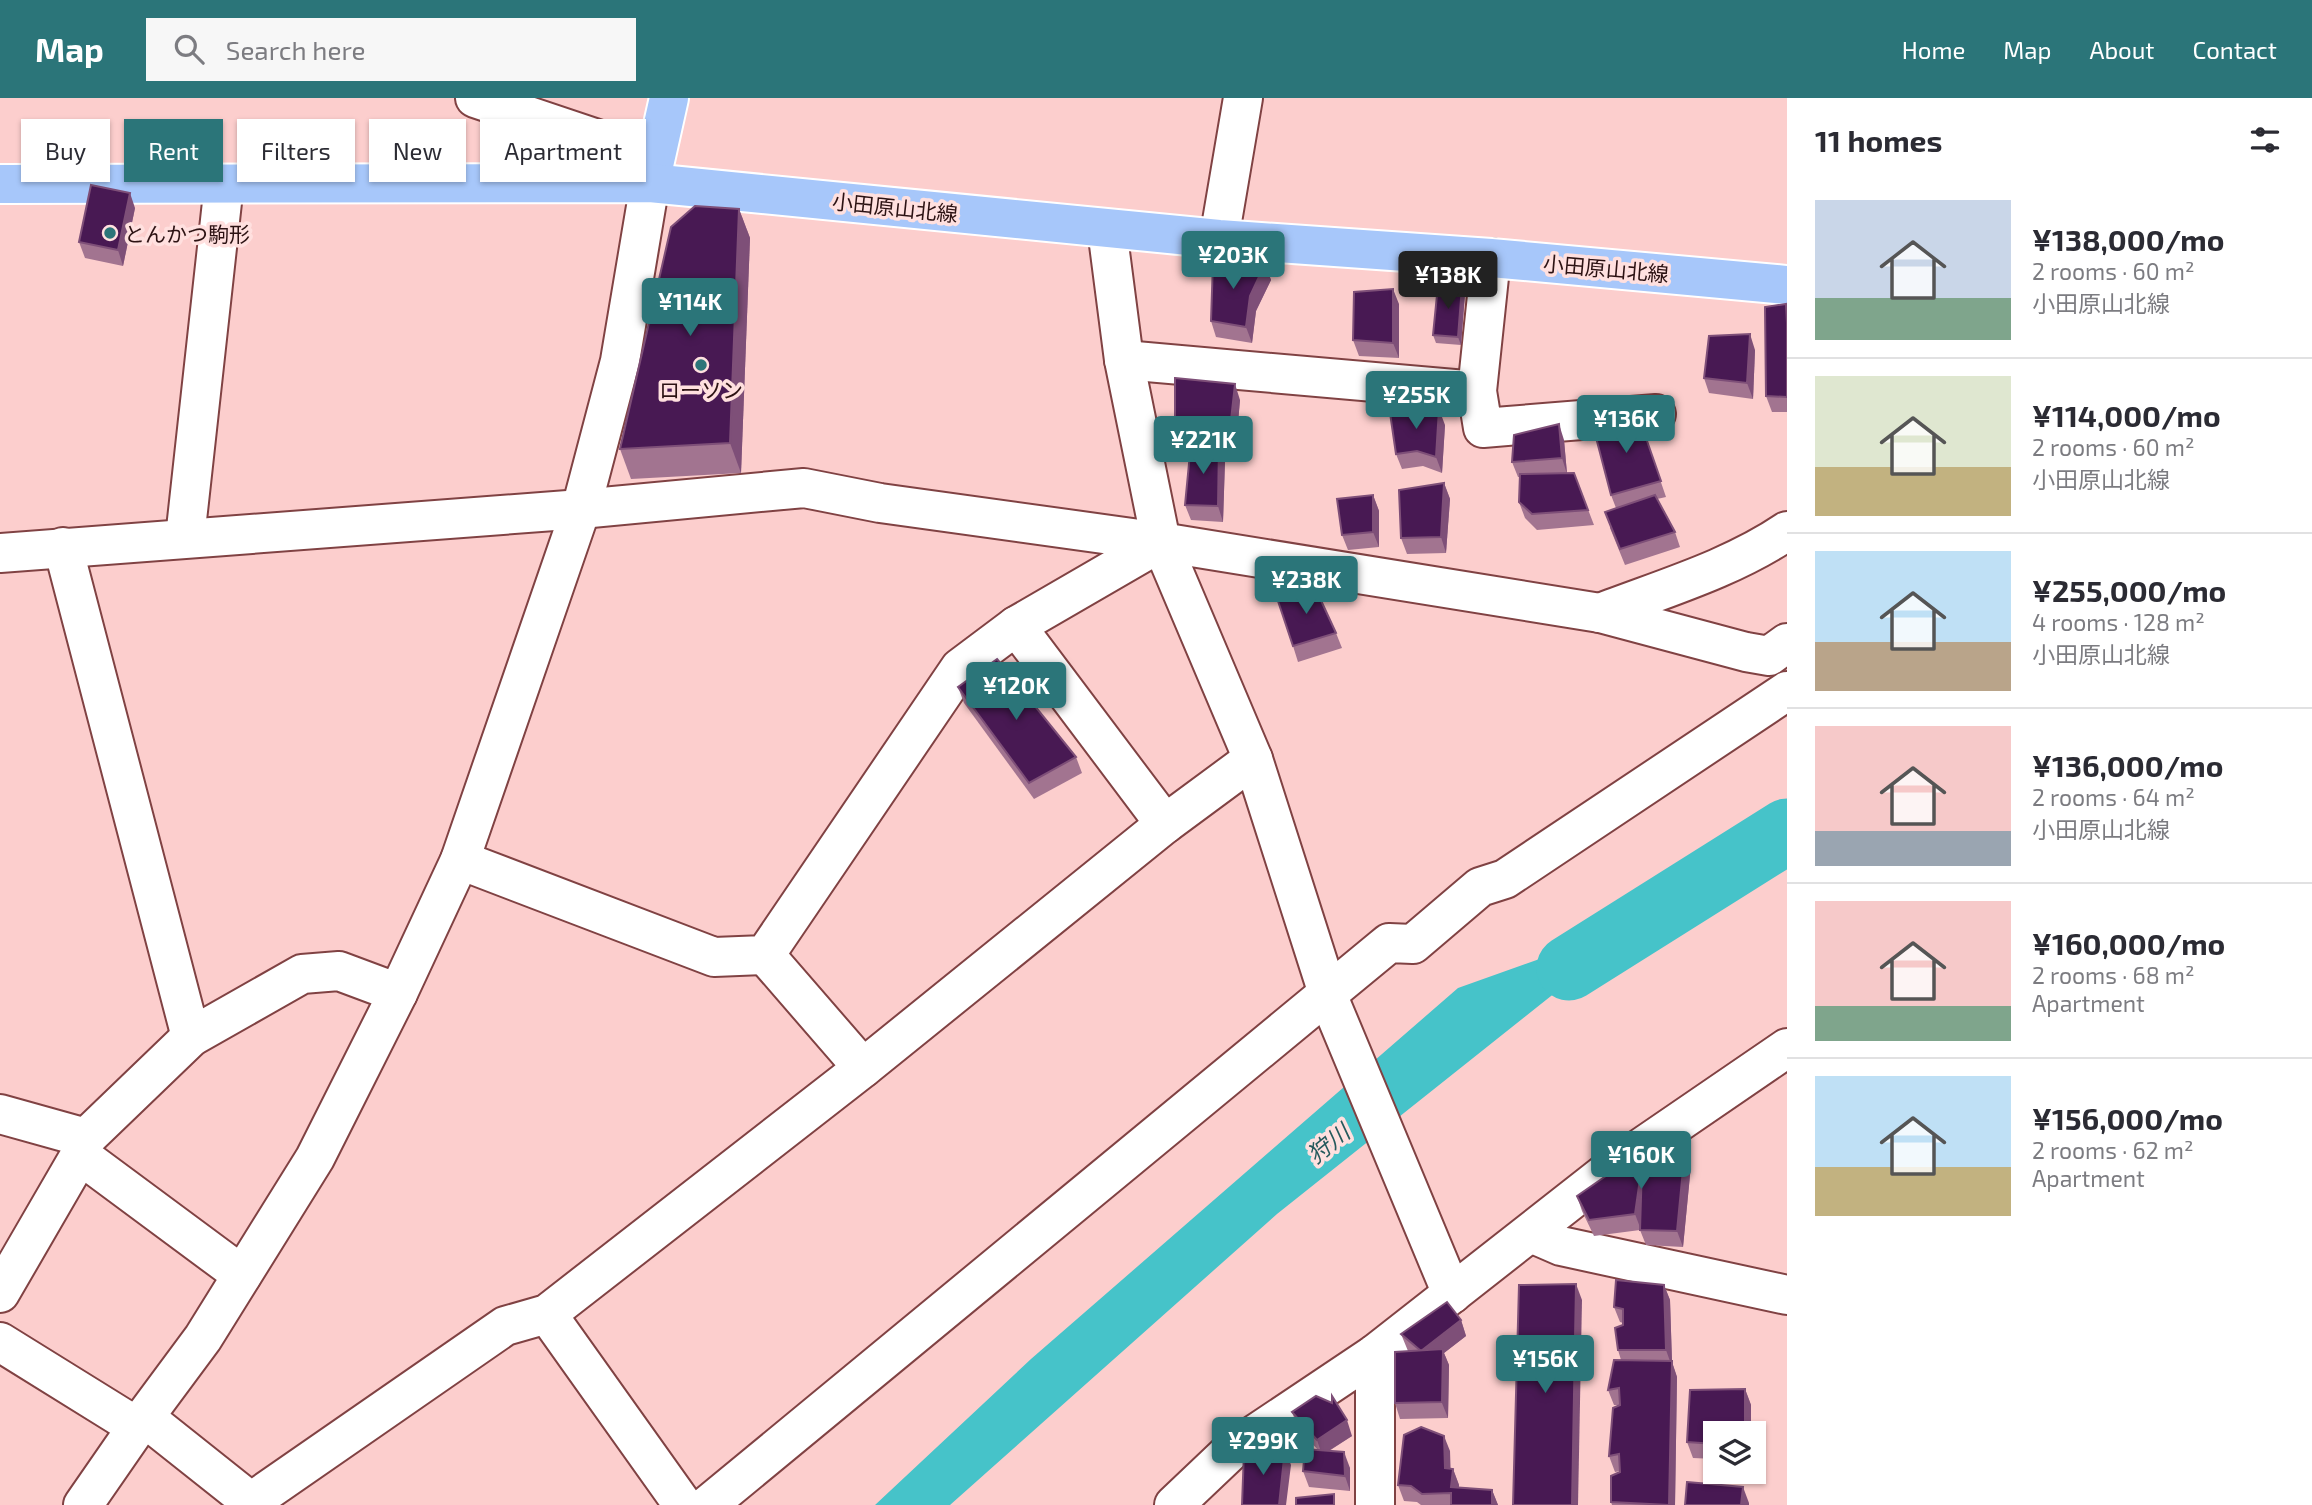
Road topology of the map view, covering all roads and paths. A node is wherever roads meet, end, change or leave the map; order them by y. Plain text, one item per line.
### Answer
1 (475, 98) edge
2 (669, 98) edge
3 (1243, 98) edge
4 (650, 183) junction
5 (0, 184) edge
6 (224, 184) junction
7 (1107, 229) junction
8 (1219, 239) junction
9 (1491, 258) junction
10 (1787, 285) edge
11 (1124, 360) junction
12 (1477, 391) junction
13 (1656, 414) dead end
14 (581, 509) junction
15 (1787, 531) edge
16 (185, 538) junction
17 (1161, 542) junction
18 (63, 547) junction
19 (0, 553) edge
20 (1600, 613) junction
21 (1016, 626) junction
22 (1787, 643) edge
23 (1787, 691) edge
24 (1253, 759) junction
25 (1165, 824) junction
26 (460, 860) junction
27 (765, 955) junction
28 (398, 993) junction
29 (1330, 1000) junction
30 (191, 1037) junction
31 (1787, 1048) edge
32 (863, 1068) junction
33 (0, 1114) edge
34 (83, 1146) junction
35 (1531, 1233) junction
36 (242, 1275) junction
37 (1448, 1283) junction
38 (0, 1293) edge
39 (1787, 1295) edge
40 (547, 1314) junction
41 (0, 1342) edge
42 (1375, 1354) junction
43 (140, 1422) junction
44 (83, 1505) edge
45 (683, 1505) edge
46 (708, 1505) edge
47 (1174, 1505) edge
48 (1376, 1505) edge

1 - 4 street
2 - 4 main road
3 - 8 street
4 - 6 main road, 小田原山北線
4 - 7 main road, 小田原山北線
4 - 14 street
5 - 6 main road, 小田原山北線
6 - 16 street
7 - 8 main road, 小田原山北線
7 - 11 street
8 - 9 main road, 小田原山北線
9 - 10 main road, 小田原山北線
9 - 12 street
11 - 12 street
11 - 17 street
12 - 13 street
14 - 16 street
14 - 17 street
14 - 26 street
15 - 20 street
16 - 18 street
17 - 20 street
17 - 21 street
17 - 24 street
18 - 19 street
18 - 30 street
20 - 22 street
21 - 25 street
21 - 27 street
23 - 29 street
24 - 25 street
24 - 29 street
25 - 32 street
26 - 27 street
26 - 28 street
27 - 32 street
28 - 30 street
28 - 36 street
29 - 37 street
29 - 46 street
30 - 34 street
31 - 35 street
32 - 40 street
33 - 34 street
34 - 36 street
34 - 38 street
35 - 37 street
35 - 39 street
36 - 43 street
37 - 42 street
40 - 43 street
40 - 45 street
41 - 43 street
42 - 47 street
42 - 48 street
43 - 44 street

